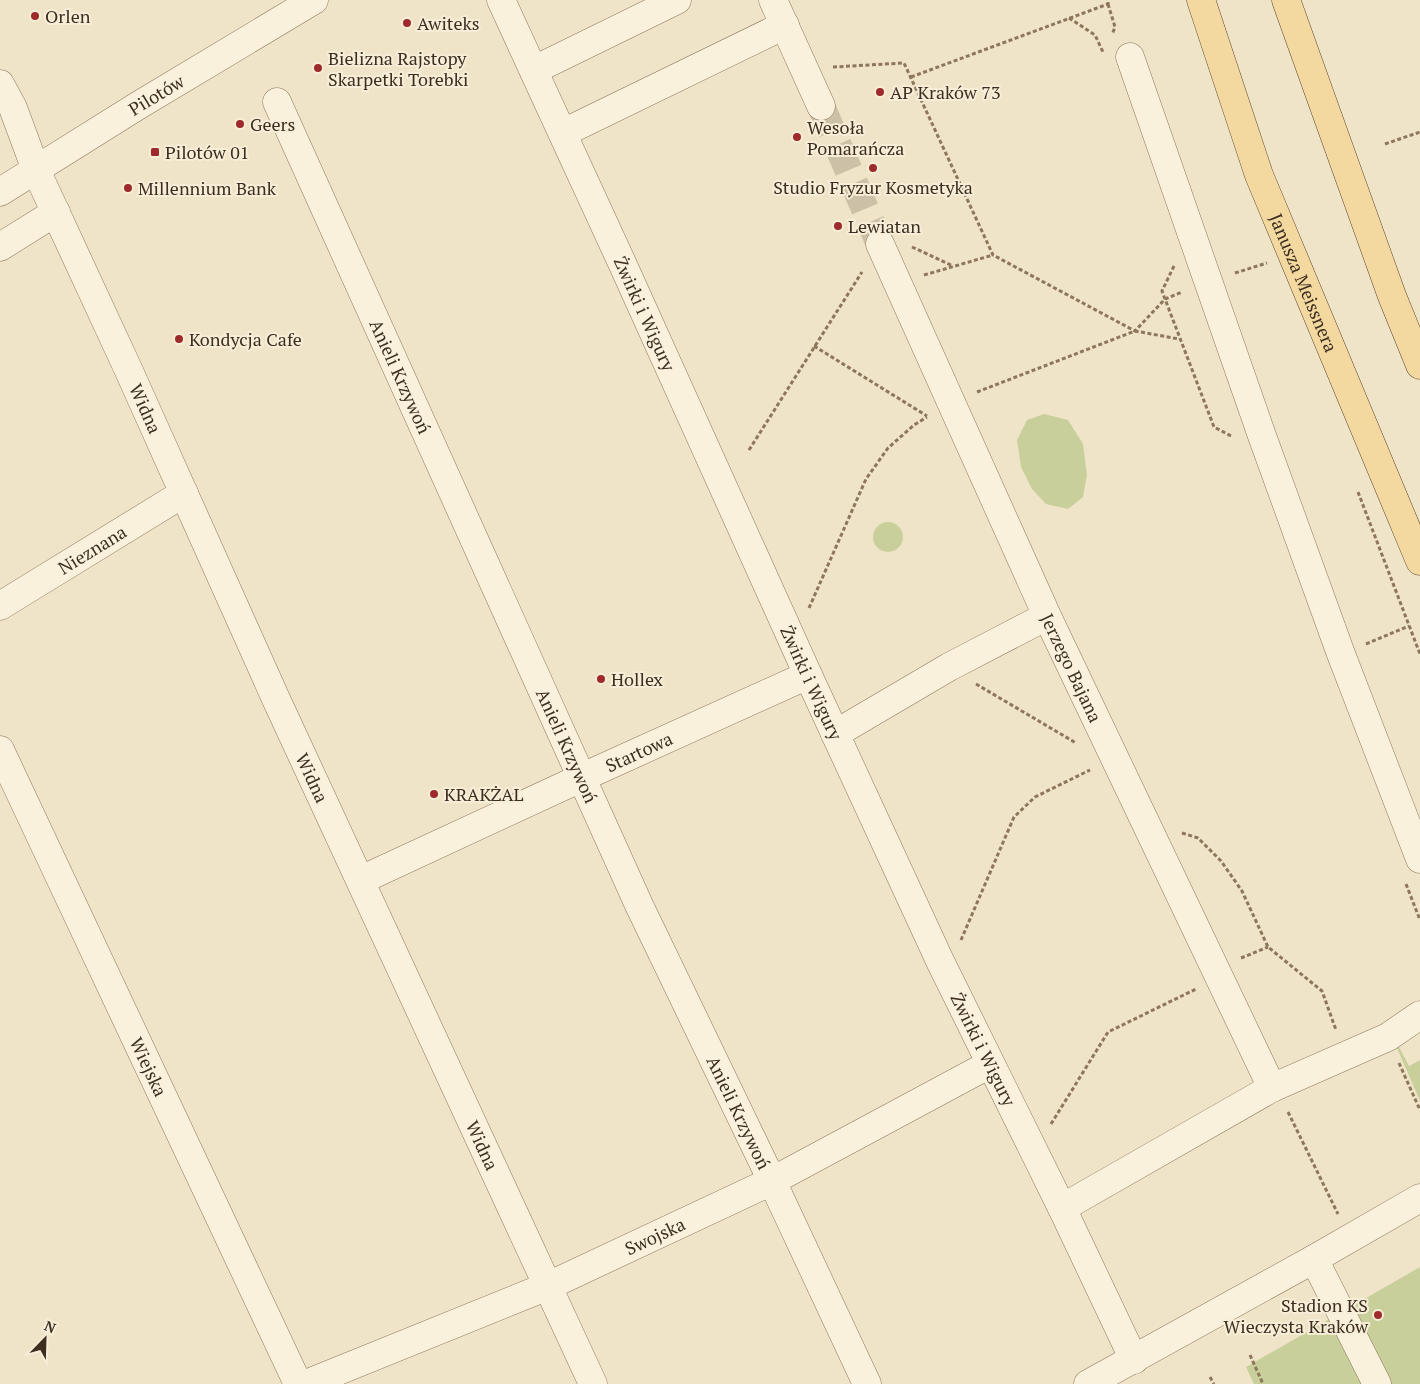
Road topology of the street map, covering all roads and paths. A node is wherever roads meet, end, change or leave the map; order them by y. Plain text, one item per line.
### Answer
1 (314, 0) edge
2 (501, 0) edge
3 (677, 0) edge
4 (773, 0) edge
5 (1201, 0) edge
6 (1286, 0) edge
7 (1108, 2) edge
8 (1069, 18) junction
9 (785, 25) junction
10 (1115, 49) junction
11 (805, 69) junction
12 (534, 70) junction
13 (911, 77) junction
14 (0, 84) edge
15 (277, 102) dead end
16 (821, 106) tunnel mouth
17 (1420, 132) edge
18 (563, 133) junction
19 (1385, 144) dead end
20 (36, 170) junction
21 (0, 192) edge
22 (56, 212) junction
23 (0, 247) edge
24 (883, 251) junction
25 (993, 255) junction
26 (1270, 263) dead end
27 (954, 266) junction
28 (1240, 272) dead end
29 (897, 283) junction
30 (1135, 331) dead end
31 (814, 346) junction
32 (1420, 366) edge
33 (927, 417) dead end
34 (749, 450) dead end
35 (184, 493) junction
36 (1420, 560) edge
37 (0, 606) edge
38 (1047, 616) junction
39 (1409, 626) dead end
40 (1376, 640) dead end
41 (808, 675) junction
42 (973, 682) dead end
43 (836, 734) junction
44 (0, 750) edge
45 (1111, 760) junction
46 (582, 778) junction
47 (1143, 818) junction
48 (1420, 859) edge
49 (361, 880) junction
50 (940, 961) junction
51 (1219, 978) junction
52 (1420, 1015) edge
53 (1388, 1037) junction
54 (1345, 1057) junction
55 (990, 1064) junction
56 (1273, 1088) junction
57 (1420, 1110) edge
58 (1028, 1140) junction
59 (772, 1181) junction
60 (1420, 1198) edge
61 (1062, 1208) junction
62 (1350, 1238) junction
63 (1314, 1259) junction
64 (548, 1286) junction
65 (1250, 1355) dead end
66 (1134, 1360) junction
67 (1210, 1377) dead end
68 (298, 1384) edge
69 (306, 1384) edge
70 (593, 1384) edge
71 (868, 1384) edge
72 (1088, 1384) edge
73 (1214, 1384) edge
74 (1263, 1384) edge
75 (1377, 1384) edge

1 - 20 street, Pilotów
2 - 12 street, Żwirki i Wigury
3 - 12 street
4 - 9 street
5 - 36 main road, Janusza Meissnera
6 - 32 main road
7 - 8 path
7 - 10 path
8 - 10 path
8 - 13 path
9 - 11 street
9 - 18 street
10 - 48 street
11 - 13 path
11 - 16 street
12 - 18 street, Żwirki i Wigury
13 - 25 path
14 - 20 street, Widna
15 - 46 street, Anieli Krzywoń
17 - 19 path
18 - 41 street, Żwirki i Wigury
20 - 21 street, Pilotów
20 - 22 street, Widna
22 - 23 street
22 - 35 street, Widna
24 - 27 path
24 - 29 street, Jerzego Bajana
24 - 31 path
25 - 27 path
25 - 30 path
26 - 28 path
27 - 29 path
29 - 38 street, Jerzego Bajana
31 - 33 path
31 - 34 path
35 - 37 street, Nieznana
35 - 49 street, Widna
38 - 43 street
38 - 45 street, Jerzego Bajana
39 - 40 path
41 - 43 street, Żwirki i Wigury
41 - 46 street, Startowa
42 - 45 path
43 - 50 street, Żwirki i Wigury
44 - 68 street, Wiejska
45 - 47 street, Jerzego Bajana
45 - 50 path
46 - 49 street, Startowa
46 - 59 street, Anieli Krzywoń
47 - 51 street, Jerzego Bajana
47 - 54 path
49 - 64 street, Widna
50 - 55 street, Żwirki i Wigury
51 - 56 street, Jerzego Bajana
51 - 58 path
52 - 53 street
53 - 54 street
53 - 57 path
54 - 56 street
55 - 58 street, Żwirki i Wigury
55 - 59 street, Swojska
56 - 61 street
56 - 62 path
58 - 61 street, Żwirki i Wigury
59 - 64 street, Swojska
59 - 71 street, Anieli Krzywoń
60 - 62 street
61 - 66 street, Żwirki i Wigury
62 - 63 street
63 - 66 street
63 - 75 street
64 - 69 street, Swojska
64 - 70 street, Widna
65 - 74 path
66 - 72 street
67 - 73 path

